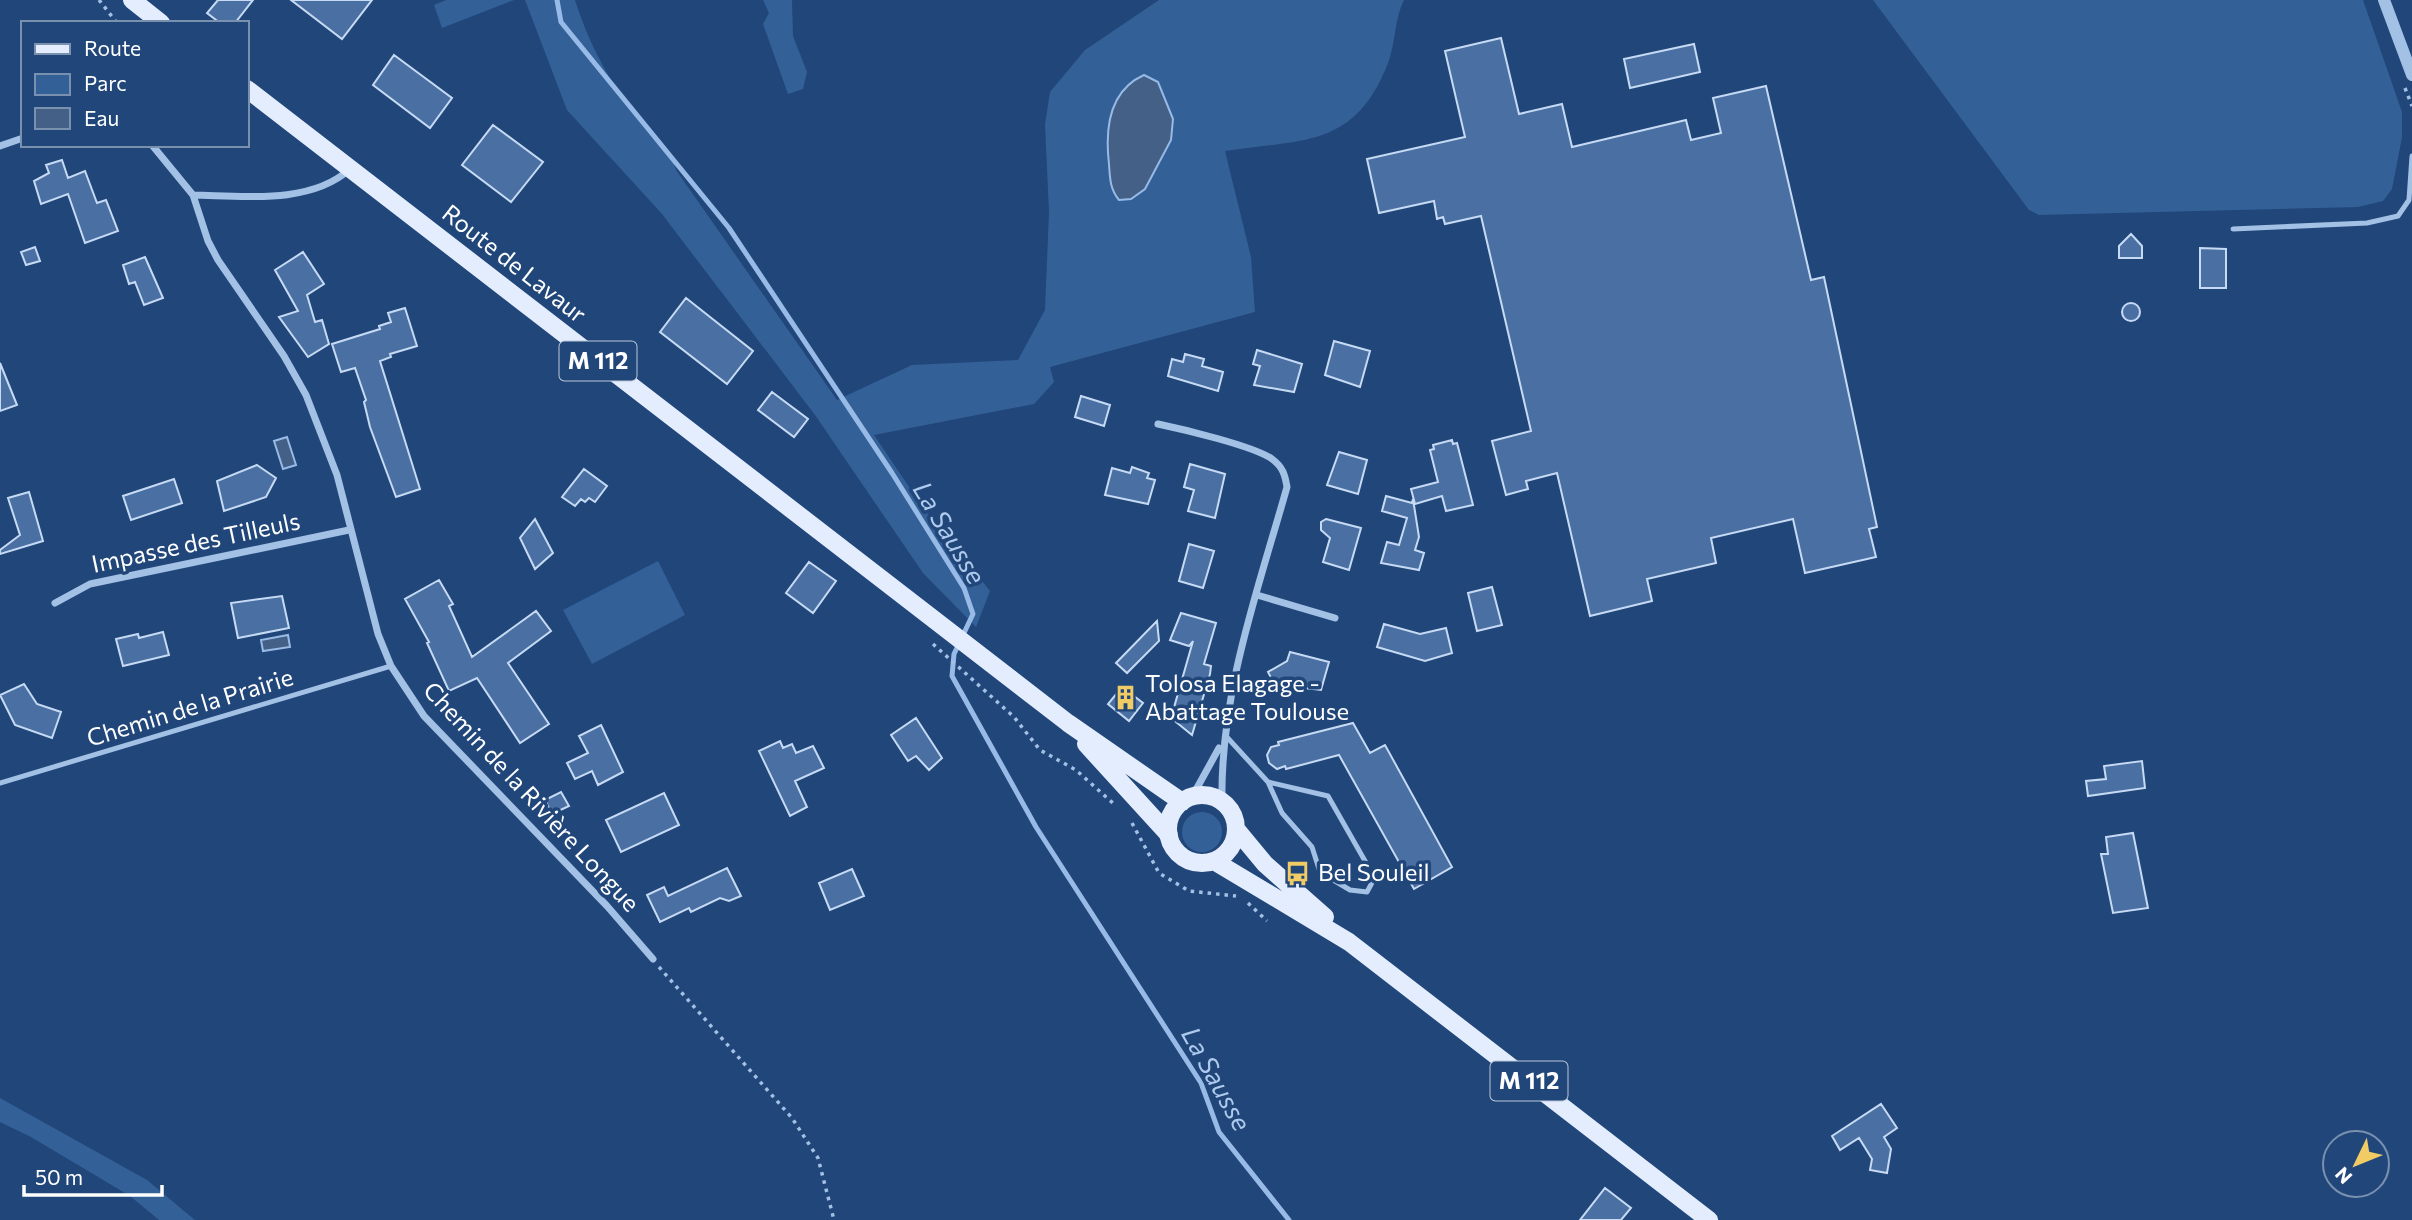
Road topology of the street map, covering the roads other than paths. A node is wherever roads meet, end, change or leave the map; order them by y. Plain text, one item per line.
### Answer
1 (132, 0) edge
2 (2384, 0) edge
3 (158, 21) edge
4 (2412, 75) edge
5 (248, 90) edge
6 (21, 139) edge
7 (0, 146) edge
8 (154, 147) edge
9 (2412, 156) edge
10 (351, 169) junction
11 (193, 195) junction
12 (2233, 229) dead end
13 (1158, 424) dead end
14 (349, 530) junction
15 (1257, 595) junction
16 (55, 603) dead end
17 (1335, 618) dead end
18 (391, 666) junction
19 (1068, 723) junction
20 (1224, 734) junction
21 (1268, 782) junction
22 (0, 783) edge
23 (1187, 799) junction
24 (1222, 802) junction
25 (1236, 829) junction
26 (1168, 835) junction
27 (1214, 861) junction
28 (1349, 942) junction
29 (653, 958) road end
30 (1709, 1220) edge

1 - 3 main road
2 - 4 street
5 - 10 main road, Route de Lavaur / M 112
6 - 7 street
8 - 11 street, Chemin de la Rivière Longue
9 - 12 lane
10 - 11 street
10 - 19 main road, Route de Lavaur / M 112
11 - 14 street, Chemin de la Rivière Longue
13 - 15 street
14 - 16 street, Impasse des Tilleuls
14 - 18 street, Chemin de la Rivière Longue
15 - 17 street
15 - 20 street
18 - 22 lane, Chemin de la Prairie
18 - 29 street, Chemin de la Rivière Longue
19 - 23 main road, M 112
19 - 26 main road, M 112
20 - 21 lane
20 - 23 street
20 - 24 street
21 - 21 lane
23 - 24 main road
23 - 26 main road
24 - 25 main road
25 - 27 main road
25 - 28 main road, M 112
26 - 27 main road
27 - 28 main road, M 112
28 - 30 main road, M 112

